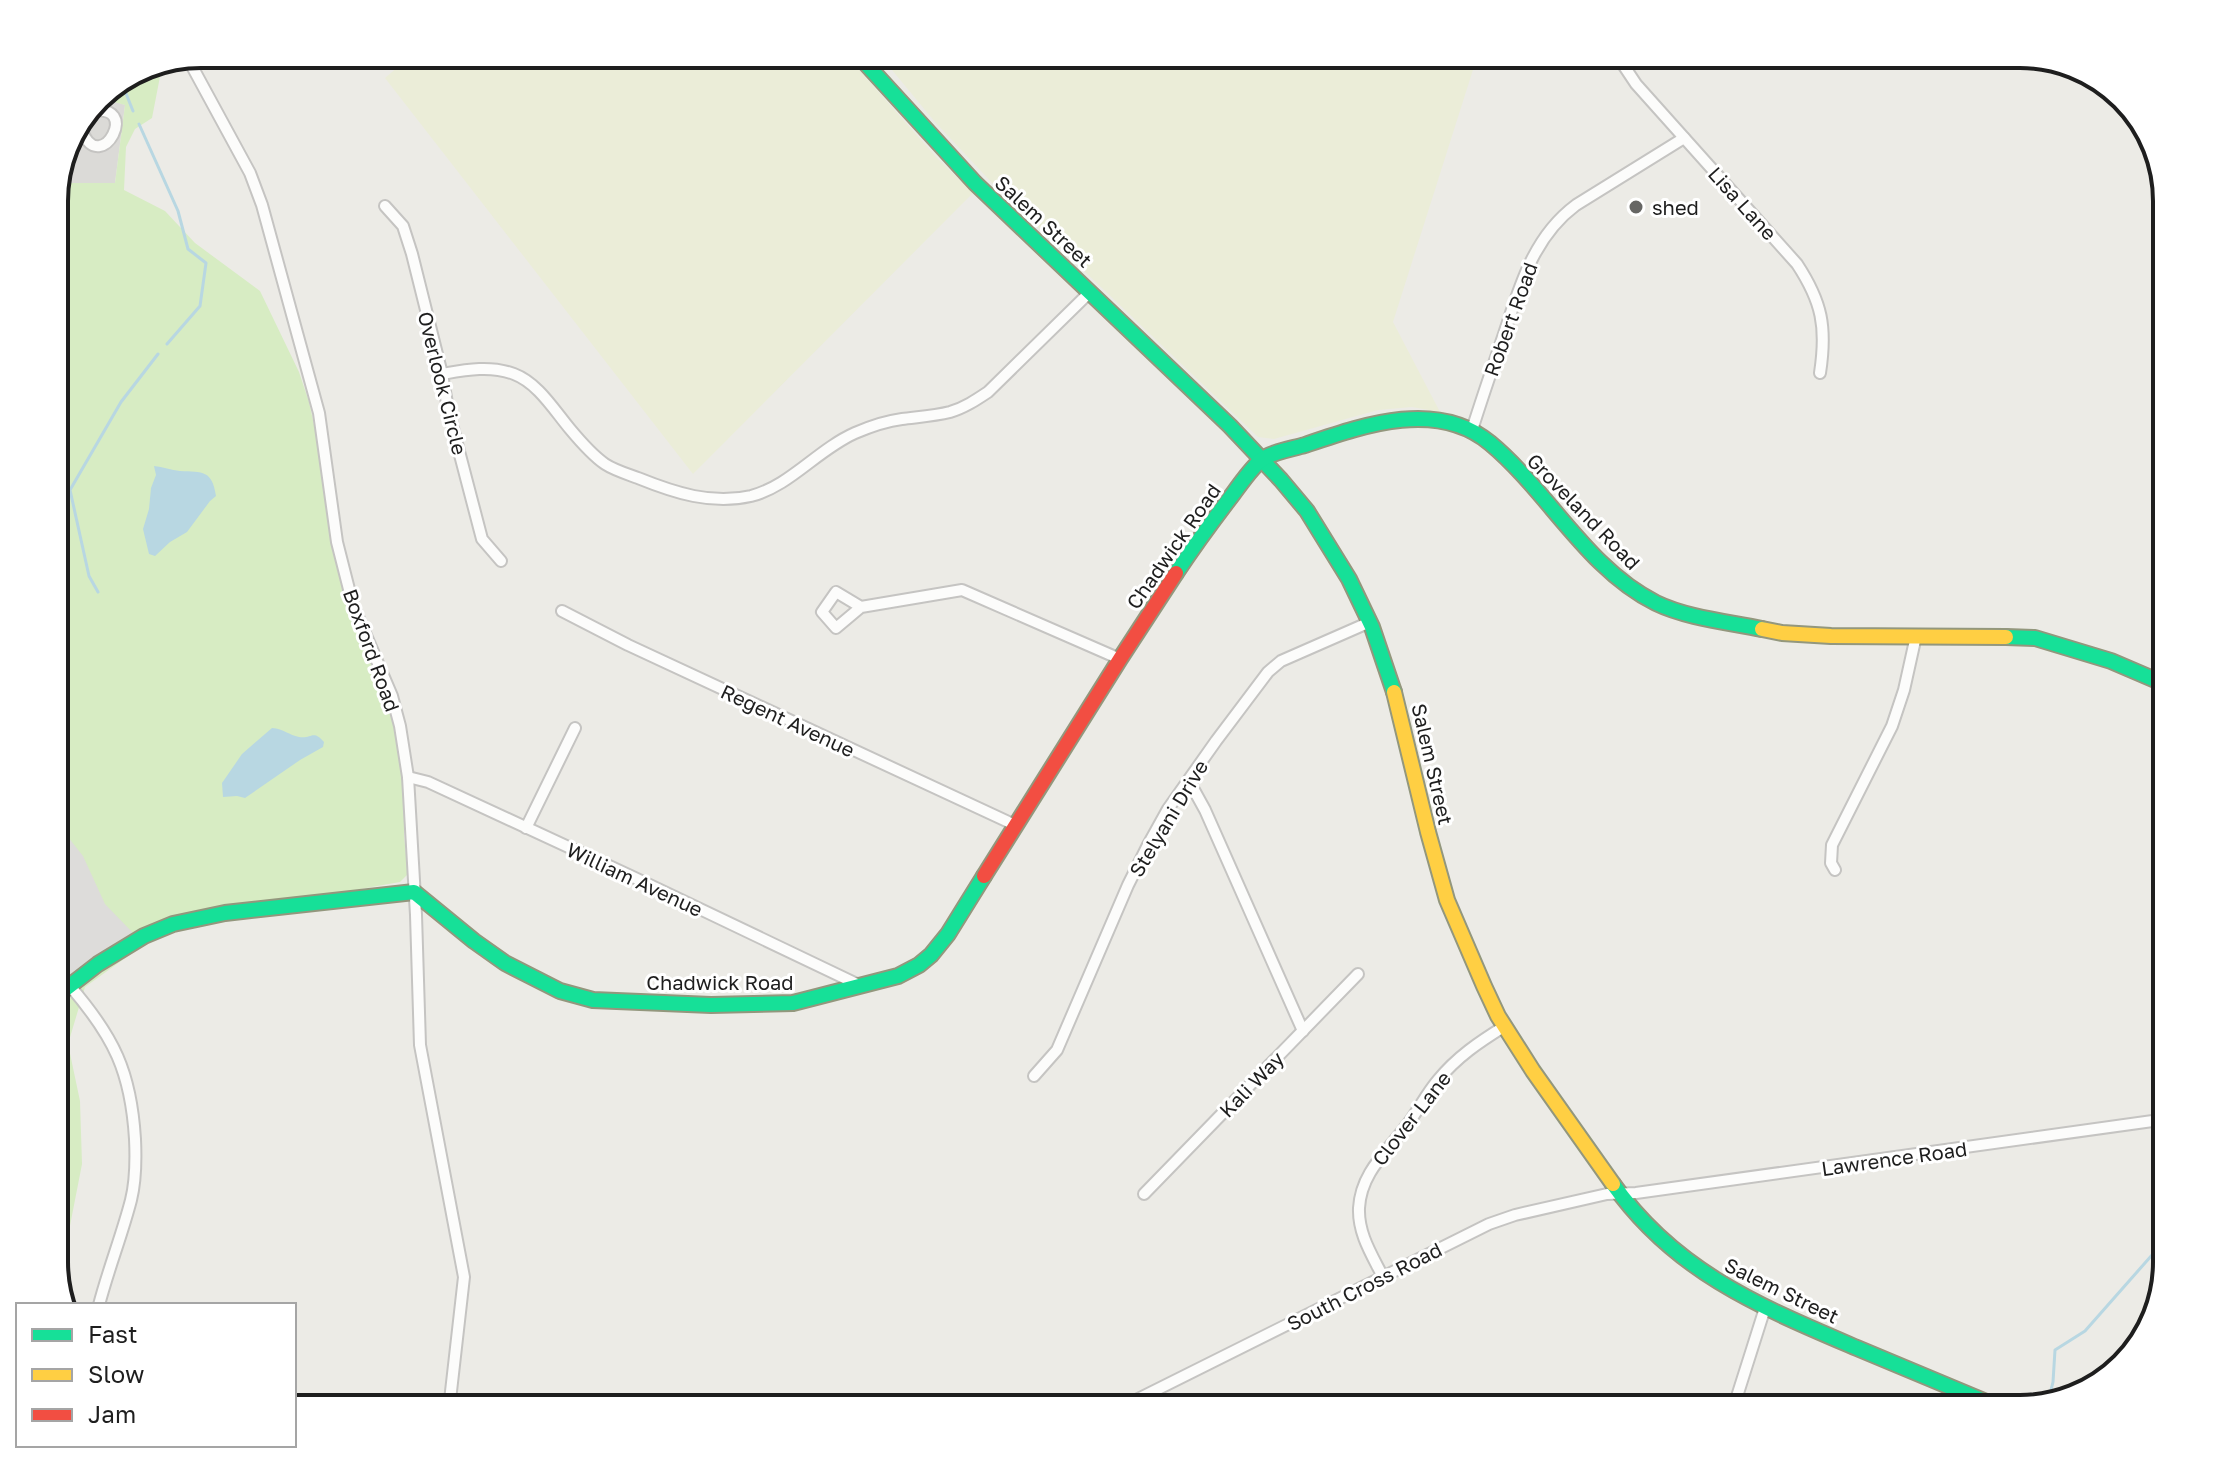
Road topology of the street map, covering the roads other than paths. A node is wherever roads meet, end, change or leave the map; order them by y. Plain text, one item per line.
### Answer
1 (870, 68) edge
2 (1625, 68) edge
3 (193, 69) edge
4 (103, 111) edge
5 (85, 137) edge
6 (1684, 138) junction
7 (385, 206) dead end
8 (1090, 292) junction
9 (1820, 373) dead end
10 (442, 374) junction
11 (1472, 430) junction
12 (1262, 459) junction
13 (501, 561) dead end
14 (861, 607) dead end
15 (562, 611) dead end
16 (1370, 622) junction
17 (1916, 636) junction
18 (1120, 659) junction
19 (2153, 679) edge
20 (575, 728) dead end
21 (408, 777) junction
22 (1189, 781) junction
23 (1015, 825) junction
24 (526, 828) junction
25 (1835, 870) dead end
26 (414, 892) junction
27 (1358, 974) dead end
28 (70, 986) joint
29 (861, 986) junction
30 (1505, 1026) junction
31 (1303, 1031) junction
32 (1034, 1076) dead end
33 (2153, 1121) edge
34 (1144, 1194) dead end
35 (1620, 1194) junction
36 (1383, 1277) junction
37 (100, 1303) edge
38 (1765, 1308) junction
39 (451, 1395) edge
40 (1146, 1395) edge
41 (1737, 1395) edge
42 (1970, 1395) edge

1 - 8 main road, Salem Street
2 - 6 street, Lisa Lane
3 - 21 street, Boxford Road
4 - 5 street
6 - 9 street, Lisa Lane
6 - 11 street, Robert Road
7 - 10 street, Overlook Circle
8 - 10 street
8 - 12 main road, Salem Street
10 - 13 street, Overlook Circle
11 - 12 main road, Groveland Road
11 - 17 main road, Groveland Road
12 - 16 main road, Salem Street
12 - 18 main road, Chadwick Road
14 - 18 street
15 - 23 street, Regent Avenue
16 - 22 street, Stelyani Drive
16 - 30 main road, Salem Street
17 - 19 main road, Groveland Road
17 - 25 street
18 - 23 main road, Chadwick Road
20 - 24 street
21 - 24 street, William Avenue
21 - 26 street, Boxford Road
22 - 31 street
22 - 32 street, Stelyani Drive
23 - 29 main road, Chadwick Road
24 - 29 street, William Avenue
26 - 28 main road
26 - 29 main road, Chadwick Road
26 - 39 street, Boxford Road
27 - 31 street, Kali Way
28 - 37 street
30 - 35 main road, Salem Street
30 - 36 street, Clover Lane
31 - 34 street, Kali Way
33 - 35 street, Lawrence Road
35 - 36 street, South Cross Road
35 - 38 main road, Salem Street
36 - 40 street, South Cross Road
38 - 41 street
38 - 42 main road, Salem Street

